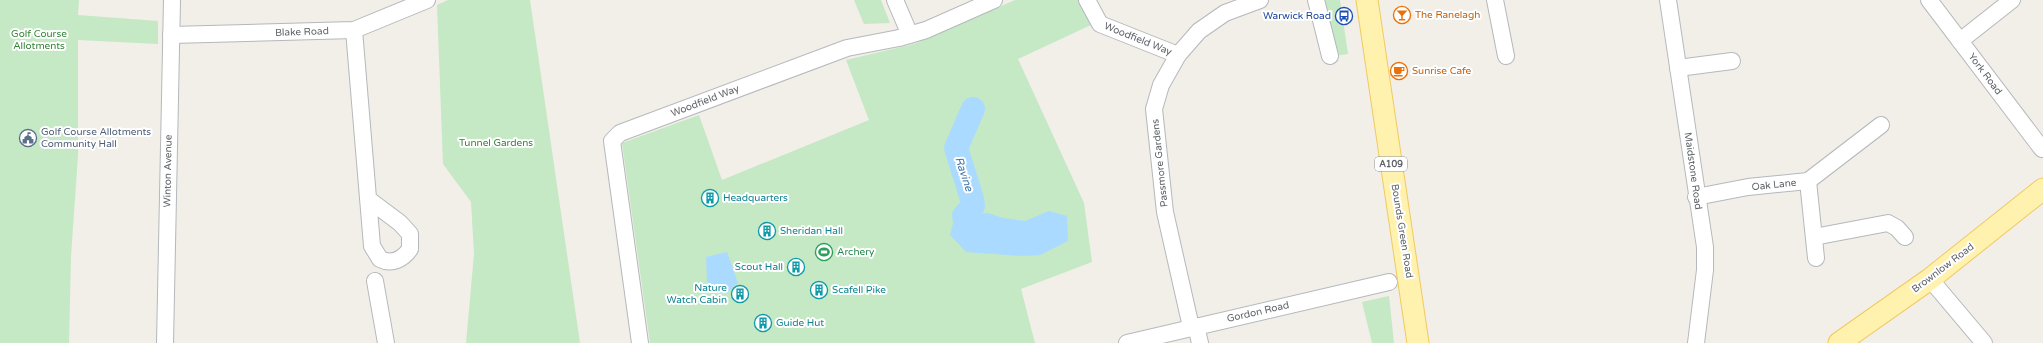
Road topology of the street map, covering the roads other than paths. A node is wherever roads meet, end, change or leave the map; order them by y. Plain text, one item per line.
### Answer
1 (172, 0) edge
2 (427, 0) edge
3 (895, 0) edge
4 (994, 0) edge
5 (1087, 0) edge
6 (1260, 0) edge
7 (1316, 0) edge
8 (1367, 0) edge
9 (1495, 0) edge
10 (1668, 0) edge
11 (1929, 0) edge
12 (2012, 0) edge
13 (354, 30) junction
14 (171, 35) junction
15 (910, 35) junction
16 (1960, 42) junction
17 (1178, 55) junction
18 (1330, 56) dead end
19 (1506, 56) dead end
20 (1732, 61) dead end
21 (1678, 68) junction
22 (1881, 124) dead end
23 (2042, 149) dead end
24 (1808, 182) junction
25 (2043, 189) edge
26 (1696, 197) junction
27 (368, 199) dead end
28 (1814, 237) junction
29 (1905, 237) dead end
30 (1816, 258) dead end
31 (1930, 279) junction
32 (375, 281) dead end
33 (1389, 282) dead end
34 (1193, 327) junction
35 (165, 343) edge
36 (386, 343) edge
37 (640, 343) edge
38 (1127, 343) edge
39 (1200, 343) edge
40 (1418, 343) edge
41 (1696, 343) edge
42 (1840, 343) edge
43 (1984, 343) edge

1 - 14 street, Winton Avenue
2 - 13 street, Blake Road
3 - 15 street
4 - 15 street, Woodfield Way
5 - 17 street, Woodfield Way
6 - 17 street, Passmore Gardens
7 - 18 street
8 - 40 main road, Bounds Green Road / A109
9 - 19 street
10 - 21 street, Maidstone Road
11 - 16 street, York Road
12 - 16 street
13 - 14 street, Blake Road
13 - 27 street
14 - 35 street, Winton Avenue
15 - 37 street, Woodfield Way
16 - 23 street, York Road
17 - 34 street, Passmore Gardens
20 - 21 street
21 - 26 street, Maidstone Road
22 - 24 street, Oak Lane
24 - 26 street, Oak Lane
24 - 28 street
25 - 31 main road, Brownlow Road
26 - 41 street, Maidstone Road
28 - 29 street
28 - 30 street
31 - 42 main road, Brownlow Road
31 - 43 street
32 - 36 street
33 - 34 street, Gordon Road
34 - 38 street, Gordon Road
34 - 39 street, Passmore Gardens

